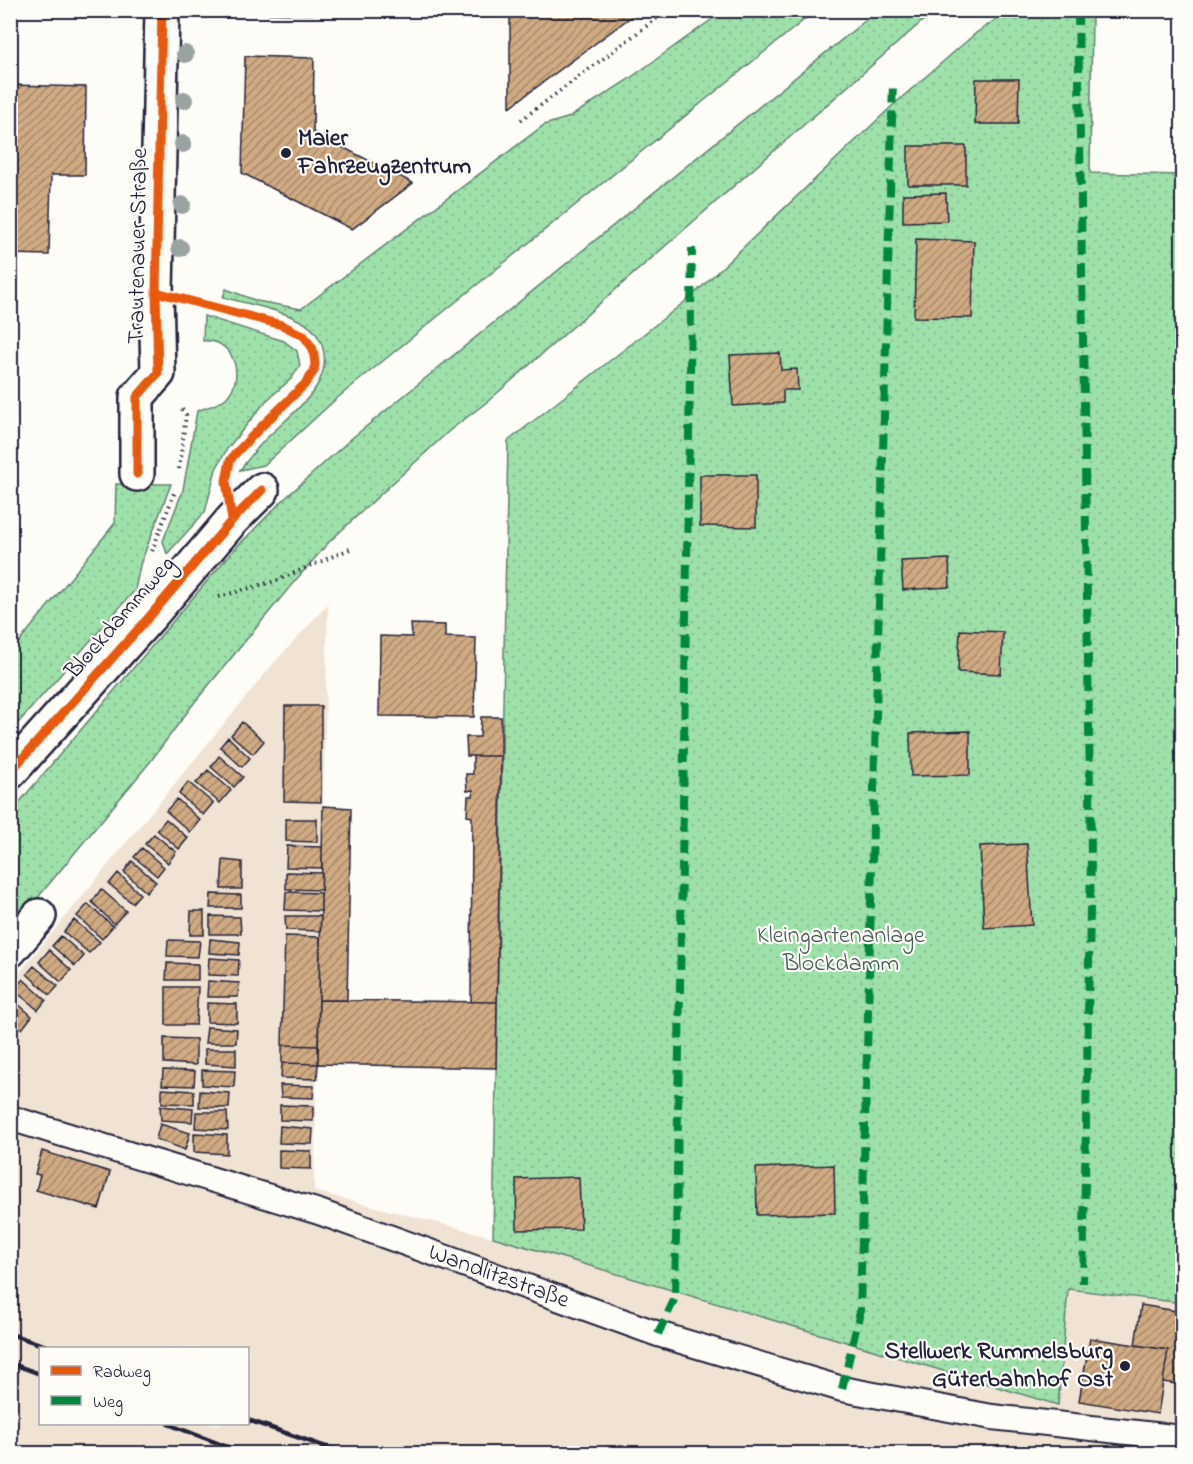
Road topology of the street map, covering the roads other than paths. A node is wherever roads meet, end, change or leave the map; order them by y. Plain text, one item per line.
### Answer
1 (162, 10) edge
2 (137, 474) dead end
3 (262, 490) dead end
4 (10, 772) edge
5 (39, 916) dead end
6 (10, 950) edge
7 (10, 1118) edge
8 (1182, 1438) edge

1 - 2 street, Trautenauer Straße
3 - 4 street, Blockdammweg
5 - 6 street
7 - 8 lane, Wandlitzstraße

